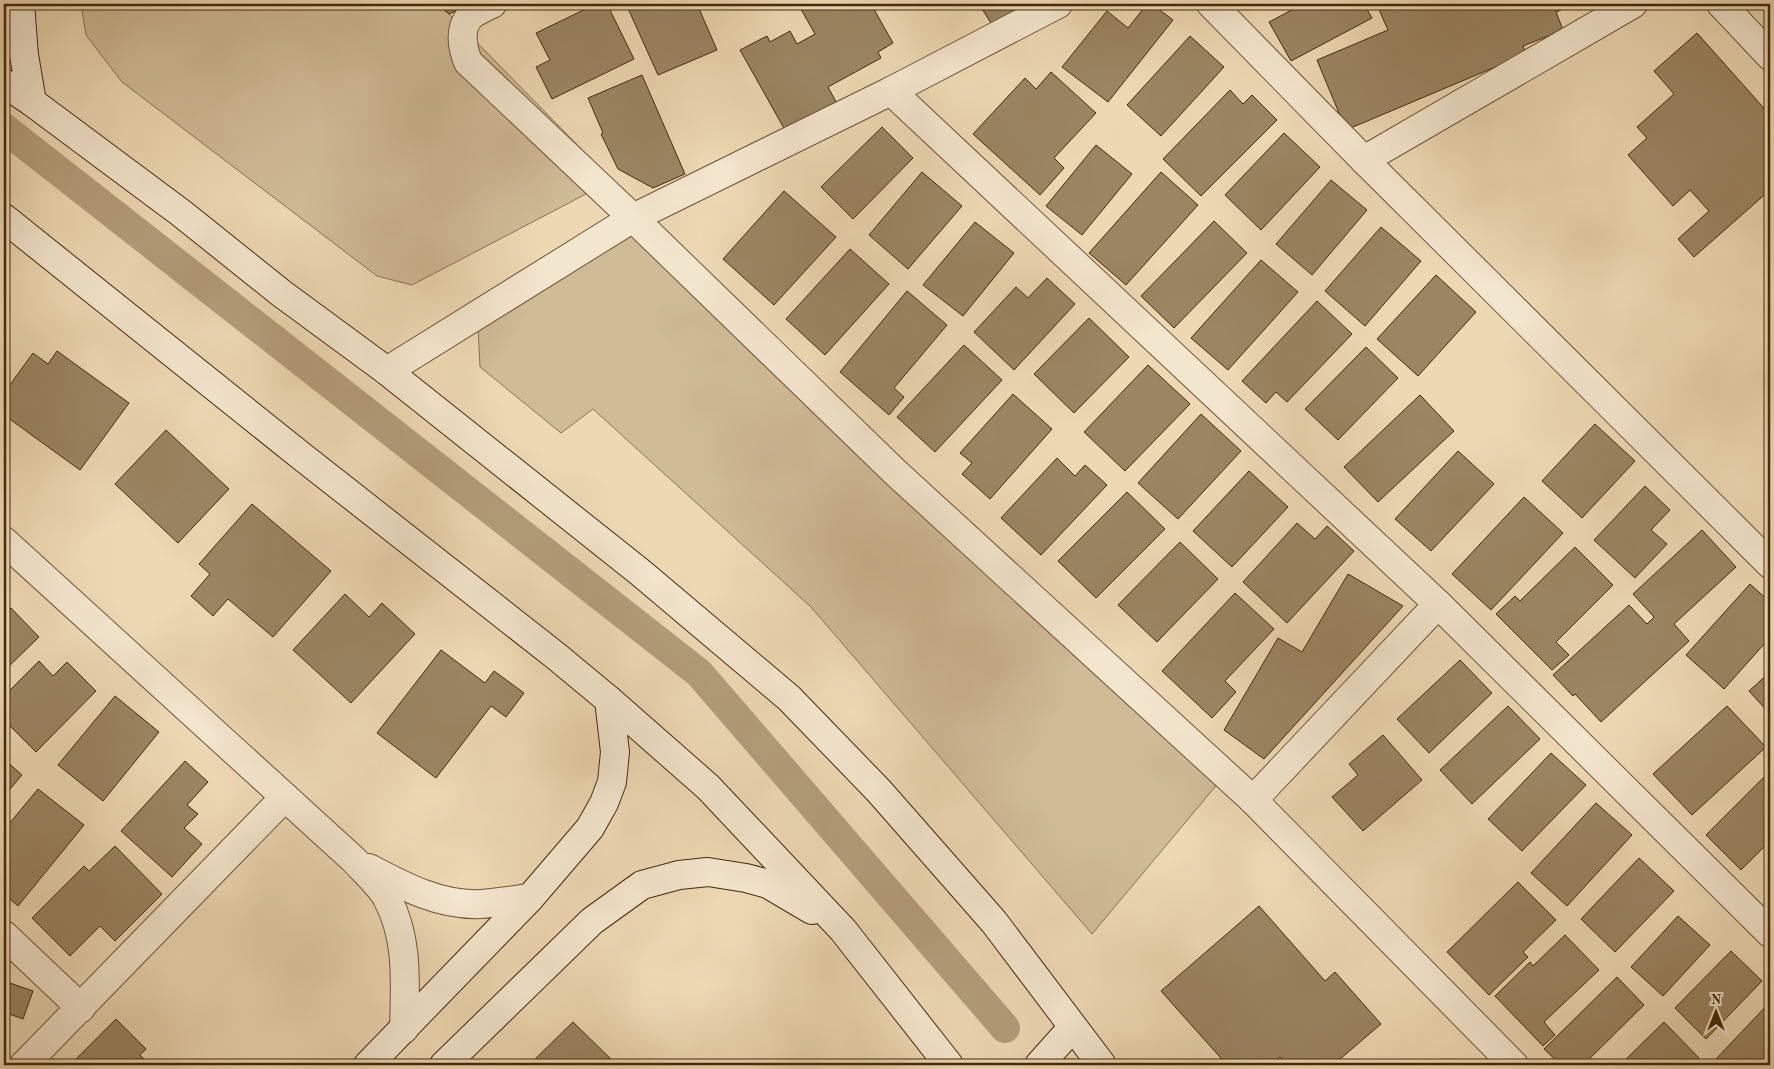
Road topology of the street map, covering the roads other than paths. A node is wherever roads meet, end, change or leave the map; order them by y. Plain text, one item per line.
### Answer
1 (20, 4) edge
2 (492, 4) edge
3 (1058, 4) edge
4 (1210, 4) edge
5 (1633, 4) edge
6 (1721, 4) edge
7 (1770, 56) edge
8 (4, 83) edge
9 (892, 91) junction
10 (32, 102) junction
11 (1364, 160) junction
12 (4, 218) edge
13 (633, 218) junction
14 (387, 371) junction
15 (4, 541) edge
16 (1770, 564) edge
17 (1438, 604) junction
18 (609, 700) junction
19 (285, 798) junction
20 (1253, 800) junction
21 (354, 860) junction
22 (530, 898) junction
23 (843, 930) junction
24 (1770, 933) edge
25 (4, 935) edge
26 (81, 1008) junction
27 (1072, 1028) junction
28 (404, 1029) junction
29 (24, 1065) edge
30 (368, 1065) edge
31 (444, 1065) edge
32 (949, 1065) edge
33 (1038, 1065) edge
34 (1102, 1065) edge
35 (1514, 1065) edge

1 - 10 street
2 - 13 street
3 - 9 street
4 - 11 street
5 - 11 street
6 - 7 street
8 - 10 street
9 - 13 street
9 - 17 street
10 - 14 street
11 - 16 street
12 - 18 street
13 - 14 street
13 - 20 street
14 - 27 street
15 - 19 street
17 - 20 street
17 - 24 street
18 - 22 street
18 - 23 street
19 - 21 street
19 - 26 street
20 - 35 street
21 - 22 street
21 - 28 street
22 - 28 street
23 - 31 street
23 - 32 street
25 - 26 street
26 - 29 street
27 - 33 street
27 - 34 street
28 - 30 street

